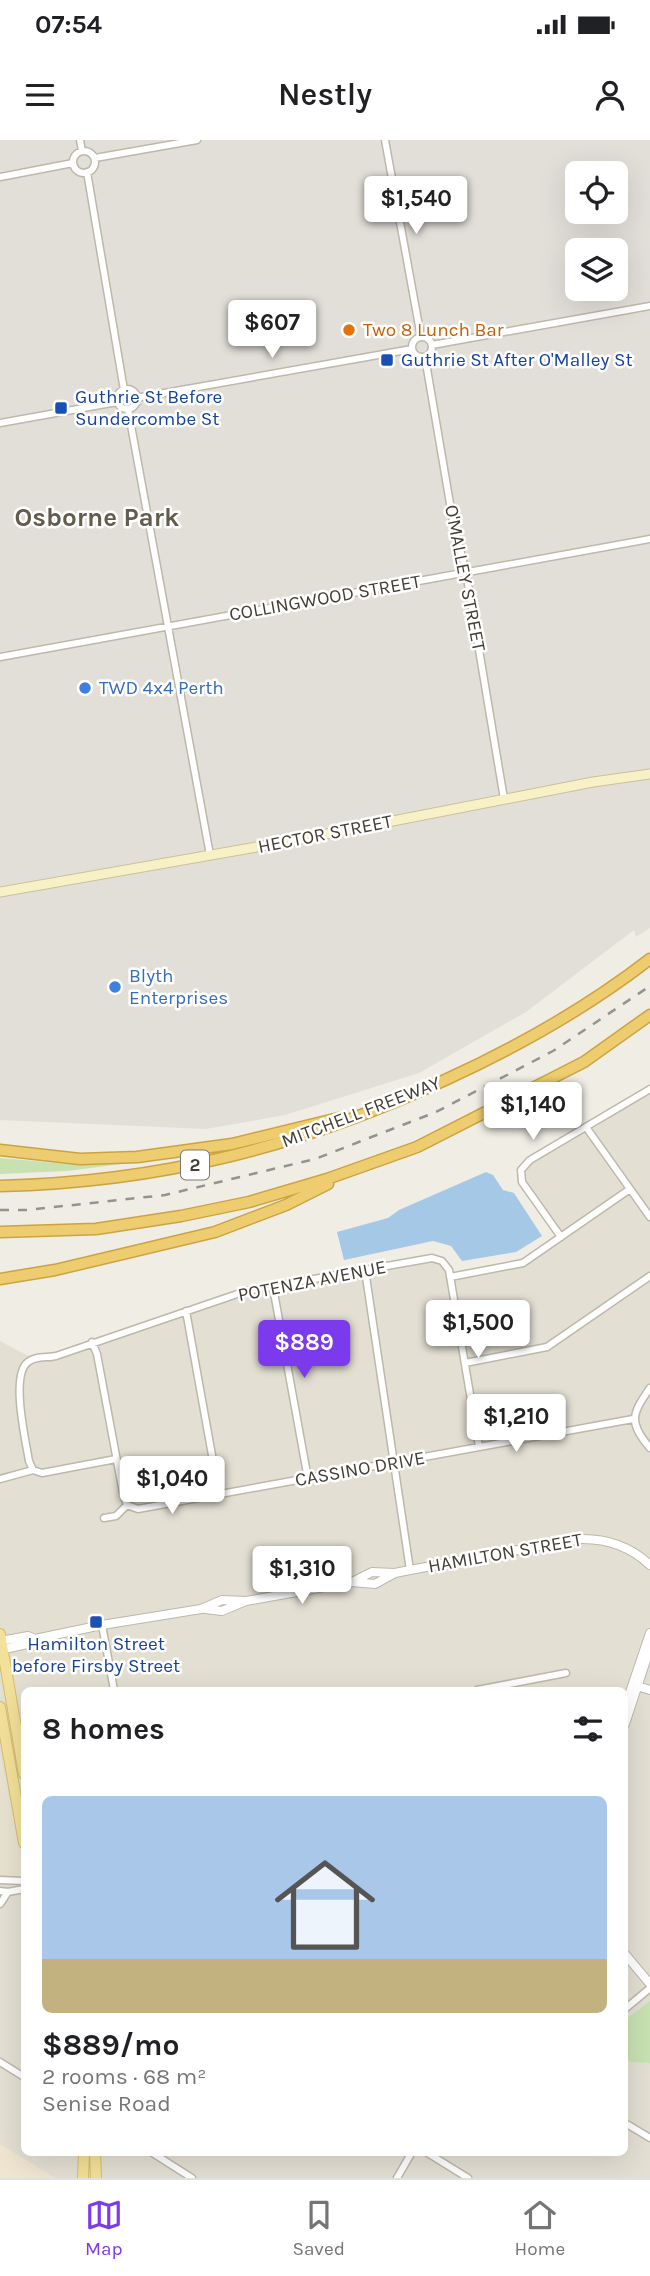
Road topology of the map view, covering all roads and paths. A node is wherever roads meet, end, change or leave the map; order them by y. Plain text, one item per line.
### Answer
1 (80, 140) edge
2 (197, 140) edge
3 (385, 140) edge
4 (82, 150) junction
5 (94, 158) junction
6 (73, 163) junction
7 (87, 172) junction
8 (0, 177) edge
9 (650, 306) edge
10 (421, 337) junction
11 (432, 345) junction
12 (412, 349) junction
13 (425, 357) junction
14 (124, 390) junction
15 (136, 398) junction
16 (117, 402) junction
17 (128, 409) junction
18 (0, 423) edge
19 (650, 539) edge
20 (466, 572) junction
21 (169, 626) junction
22 (0, 657) edge
23 (650, 774) edge
24 (504, 799) junction
25 (210, 855) junction
26 (0, 892) edge
27 (650, 959) edge
28 (650, 1015) edge
29 (650, 1089) edge
30 (383, 1107) junction
31 (586, 1128) junction
32 (0, 1150) edge
33 (369, 1165) junction
34 (0, 1186) edge
35 (630, 1189) junction
36 (650, 1217) edge
37 (0, 1232) edge
38 (561, 1237) junction
39 (365, 1270) junction
40 (650, 1276) edge
41 (450, 1277) junction
42 (0, 1279) edge
43 (273, 1287) junction
44 (186, 1311) junction
45 (92, 1342) junction
46 (465, 1363) junction
47 (650, 1388) edge
48 (633, 1419) junction
49 (480, 1447) junction
50 (650, 1448) edge
51 (116, 1459) junction
52 (394, 1463) junction
53 (33, 1470) junction
54 (0, 1479) edge
55 (308, 1479) junction
56 (219, 1494) junction
57 (127, 1505) junction
58 (104, 1518) dead end
59 (650, 1565) edge
60 (410, 1570) junction
61 (102, 1625) junction
62 (650, 1633) edge
63 (1, 1643) edge
64 (650, 1648) edge
65 (566, 1673) dead end
66 (635, 1686) junction
67 (113, 1687) edge
68 (500, 1687) edge
69 (650, 1690) edge
70 (628, 1701) edge
71 (0, 1707) edge
72 (628, 1713) edge
73 (21, 1757) edge
74 (21, 1826) edge
75 (0, 1880) edge
76 (21, 1881) edge
77 (21, 1890) edge
78 (0, 1891) edge
79 (8, 1892) junction
80 (0, 1905) edge
81 (628, 1958) edge
82 (650, 1986) edge
83 (628, 2007) edge
84 (0, 2062) edge
85 (21, 2075) edge
86 (628, 2125) edge
87 (650, 2138) edge
88 (84, 2156) edge
89 (95, 2156) edge
90 (157, 2156) edge
91 (410, 2156) edge
92 (432, 2156) edge
93 (83, 2178) edge
94 (96, 2178) edge
95 (192, 2178) edge
96 (397, 2178) edge
97 (468, 2178) edge

1 - 4 street
2 - 5 street
3 - 10 street
4 - 5 street
4 - 6 street
5 - 7 street
6 - 7 street
6 - 8 street
7 - 14 street
9 - 11 street
10 - 11 street
10 - 12 street
11 - 13 street
12 - 13 street
12 - 15 street
13 - 20 street, O'MALLEY STREET
14 - 15 street
14 - 16 street
15 - 17 street
16 - 17 street
16 - 18 street
17 - 21 street
19 - 20 street, COLLINGWOOD STREET
20 - 21 street, COLLINGWOOD STREET
20 - 24 street, O'MALLEY STREET
21 - 22 street, COLLINGWOOD STREET
21 - 25 street
23 - 24 main road, HECTOR STREET
24 - 25 main road, HECTOR STREET
25 - 26 main road, HECTOR STREET
27 - 30 highway, MITCHELL FREEWAY / 2
28 - 33 highway
29 - 31 street
30 - 32 highway
30 - 34 highway, MITCHELL FREEWAY / 2
31 - 35 street
31 - 38 street
33 - 37 highway
33 - 42 highway
35 - 36 street
35 - 38 street
38 - 41 street
39 - 41 street, POTENZA AVENUE
39 - 43 street, POTENZA AVENUE
39 - 52 street
40 - 46 street
41 - 46 street
43 - 44 street, POTENZA AVENUE
43 - 55 street
44 - 45 street, POTENZA AVENUE
44 - 56 street
45 - 51 street
45 - 53 street, POTENZA AVENUE
46 - 49 street
47 - 48 street
48 - 49 street, CASSINO DRIVE
48 - 50 street
49 - 52 street, CASSINO DRIVE
51 - 53 street
51 - 57 street
52 - 55 street, CASSINO DRIVE
52 - 60 street
53 - 54 street
55 - 56 street, CASSINO DRIVE
56 - 57 street, CASSINO DRIVE
57 - 58 street, CASSINO DRIVE
59 - 60 street, HAMILTON STREET
60 - 61 street, HAMILTON STREET
61 - 63 street, HAMILTON STREET
61 - 67 street
62 - 66 street
63 - 73 main road
64 - 66 street
65 - 68 street
66 - 69 street
66 - 70 street
66 - 72 street
71 - 74 main road
75 - 76 street
77 - 79 street
78 - 79 street
79 - 80 street
81 - 82 street
82 - 83 street
84 - 85 street
86 - 87 street
88 - 93 main road
89 - 94 main road
90 - 95 street
91 - 96 street
92 - 97 street

